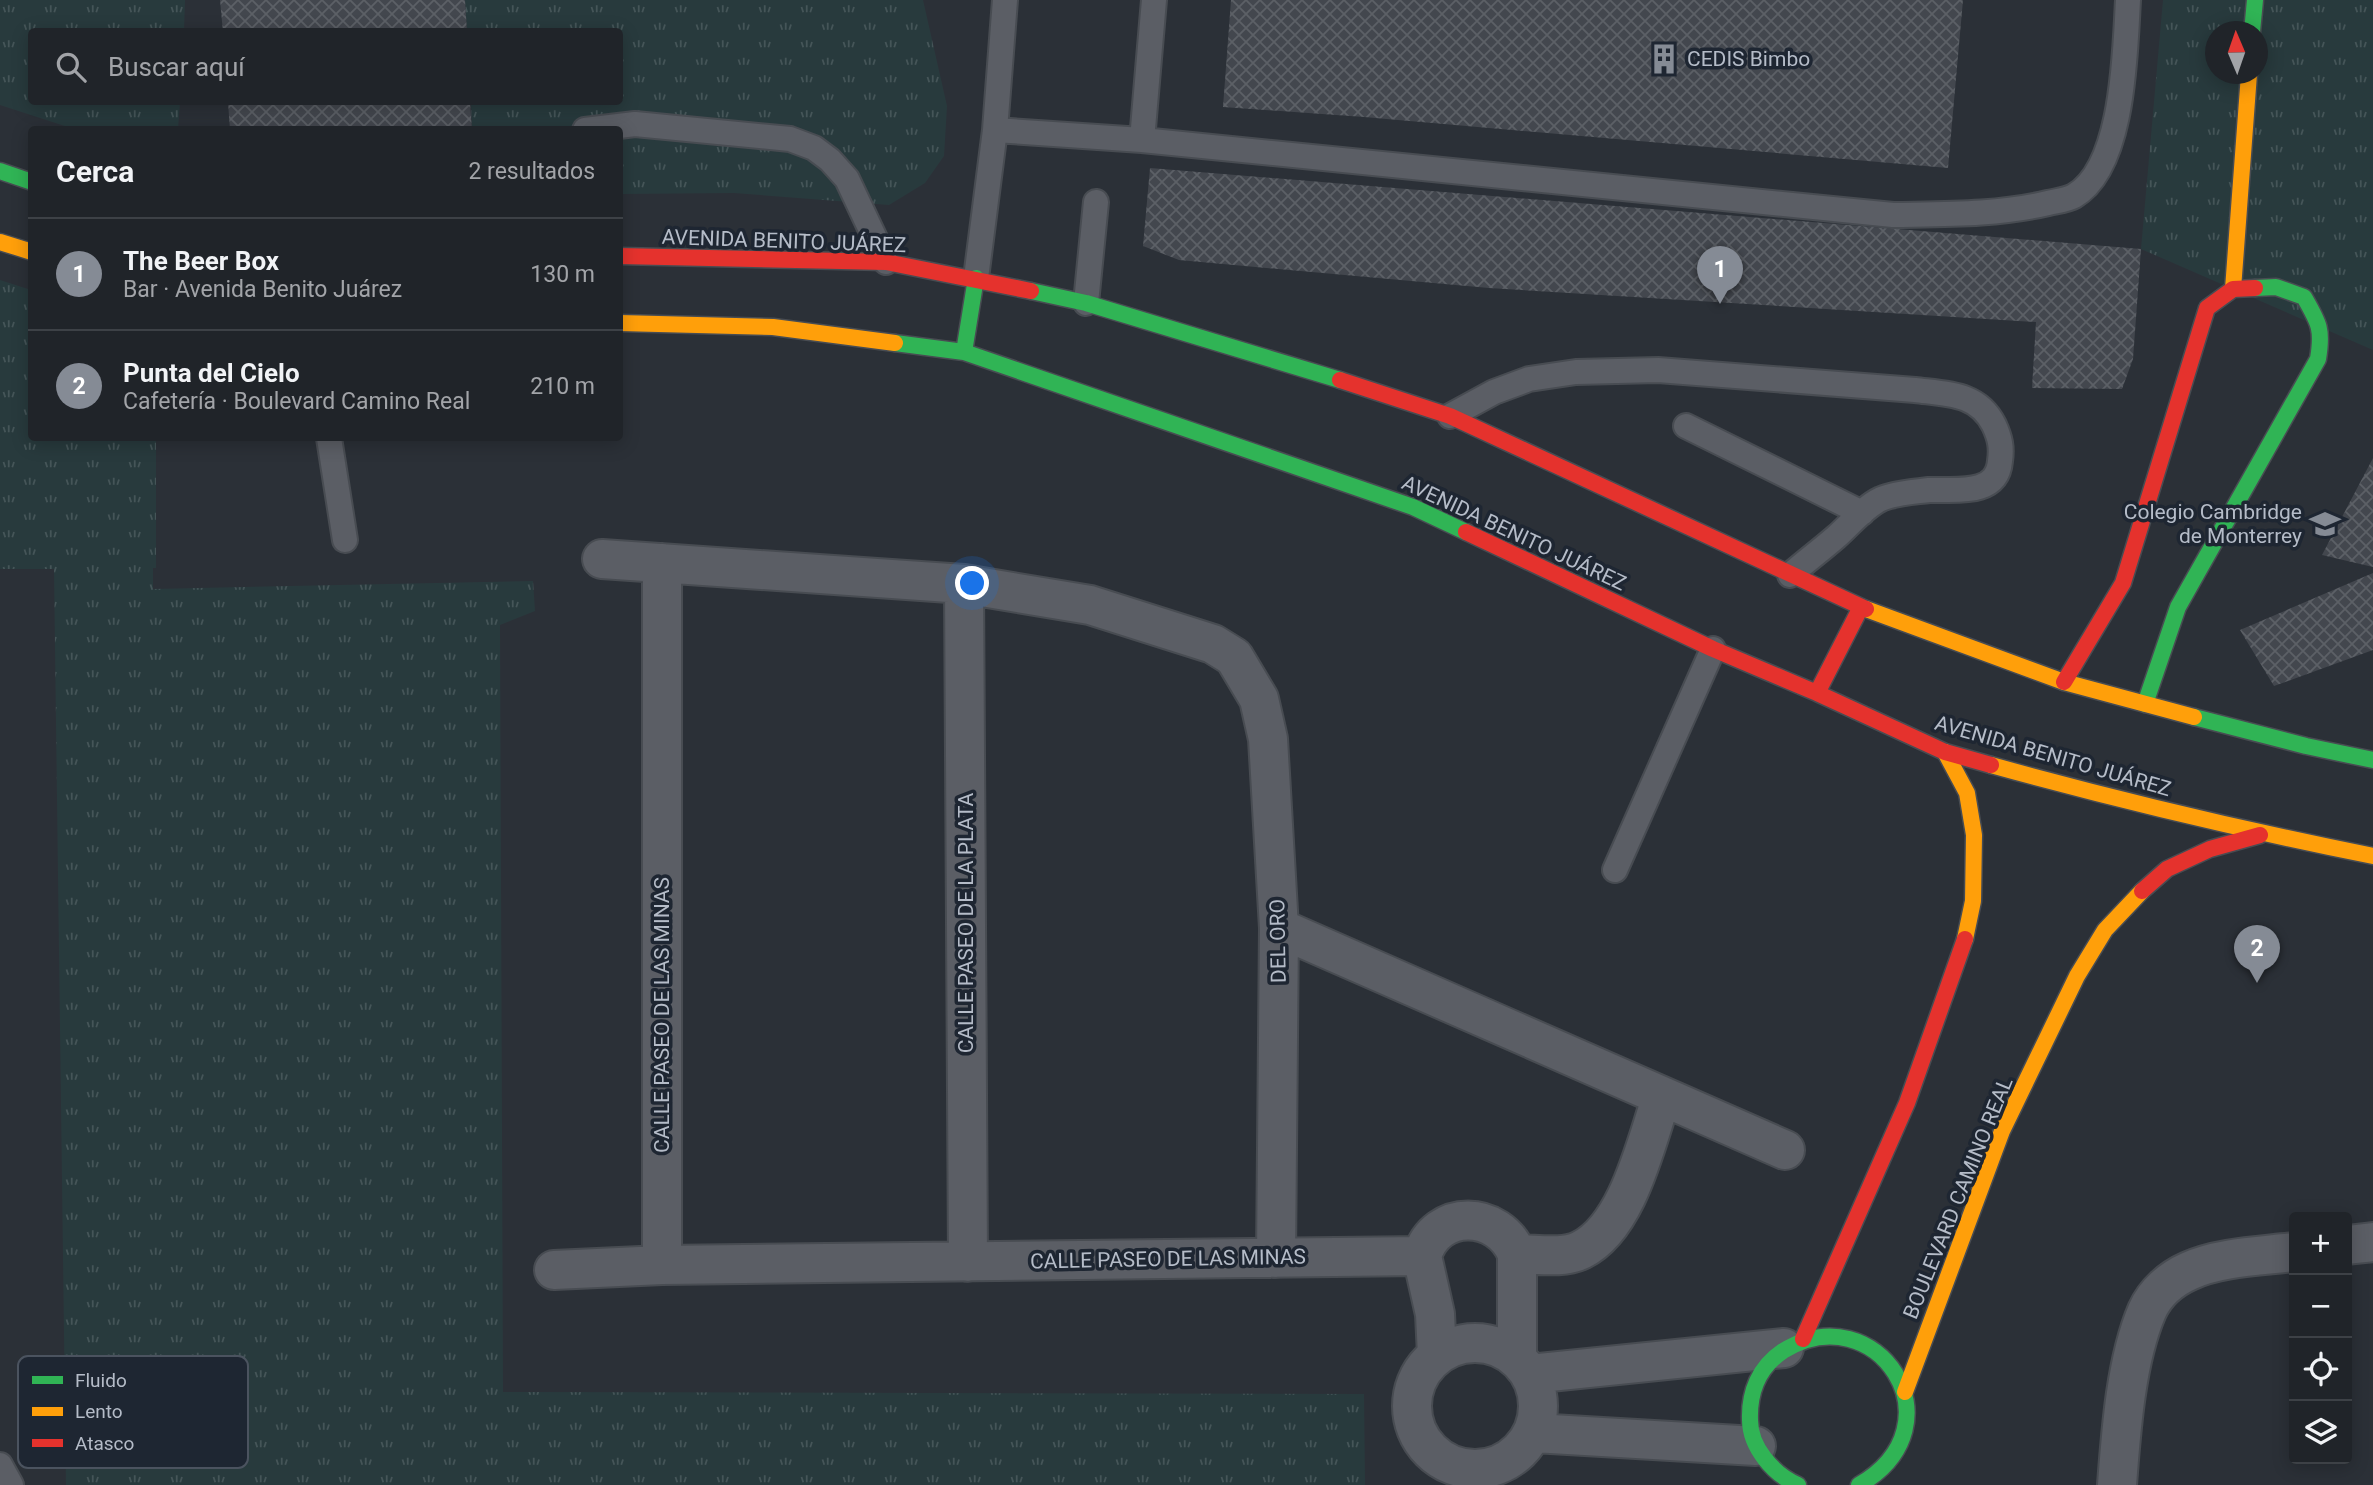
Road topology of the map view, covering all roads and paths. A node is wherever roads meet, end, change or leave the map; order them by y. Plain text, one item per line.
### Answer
1 (1005, 0) edge
2 (1154, 0) edge
3 (2128, 0) edge
4 (2255, 0) edge
5 (2253, 21) edge
6 (2248, 84) edge
7 (618, 126) edge
8 (995, 130) junction
9 (1142, 140) junction
10 (0, 171) edge
11 (28, 181) edge
12 (1096, 202) dead end
13 (0, 242) edge
14 (28, 251) edge
15 (623, 256) edge
16 (886, 262) junction
17 (976, 278) junction
18 (2233, 289) junction
19 (1086, 303) junction
20 (623, 323) edge
21 (964, 352) junction
22 (1450, 416) junction
23 (1686, 426) dead end
24 (329, 441) edge
25 (1862, 513) junction
26 (345, 540) dead end
27 (603, 559) dead end
28 (663, 563) junction
29 (1790, 575) junction
30 (964, 584) junction
31 (1861, 607) junction
32 (1713, 649) junction
33 (2064, 682) junction
34 (1817, 693) junction
35 (2145, 704) junction
36 (1945, 752) junction
37 (2373, 760) edge
38 (2263, 834) junction
39 (2373, 856) edge
40 (1615, 870) dead end
41 (1279, 928) junction
42 (1662, 1096) junction
43 (1785, 1150) dead end
44 (2373, 1242) edge
45 (2352, 1244) edge
46 (2289, 1253) edge
47 (1517, 1254) junction
48 (1422, 1256) junction
49 (1276, 1258) junction
50 (968, 1262) junction
51 (662, 1265) junction
52 (554, 1270) dead end
53 (1793, 1343) junction
54 (1437, 1354) junction
55 (1524, 1366) junction
56 (1905, 1392) junction
57 (1534, 1433) junction
58 (1764, 1457) junction
59 (0, 1465) edge
60 (1510, 1473) edge
61 (1443, 1474) edge
62 (11, 1485) edge
63 (1770, 1485) edge
64 (1798, 1485) edge
65 (1859, 1485) edge
66 (2117, 1485) edge

1 - 8 lane
2 - 9 lane
3 - 9 lane
4 - 5 main road
6 - 18 main road
7 - 16 lane
8 - 9 lane
8 - 17 lane
10 - 11 main road
12 - 19 lane
13 - 14 main road
15 - 16 main road, AVENIDA BENITO JUÁREZ
16 - 17 main road, AVENIDA BENITO JUÁREZ
17 - 19 main road, AVENIDA BENITO JUÁREZ
17 - 21 main road
18 - 33 main road
18 - 35 main road
19 - 22 main road, AVENIDA BENITO JUÁREZ
20 - 21 main road, AVENIDA BENITO JUÁREZ
21 - 32 main road, AVENIDA BENITO JUÁREZ
22 - 25 lane
22 - 29 main road, AVENIDA BENITO JUÁREZ
23 - 25 lane
24 - 26 lane
25 - 29 lane
27 - 28 street
28 - 30 street
28 - 51 street, CALLE PASEO DE LAS MINAS
29 - 31 main road, AVENIDA BENITO JUÁREZ
30 - 41 street, DEL ORO
30 - 50 street, CALLE PASEO DE LA PLATA
31 - 33 main road, AVENIDA BENITO JUÁREZ
31 - 34 main road
32 - 34 main road, AVENIDA BENITO JUÁREZ
32 - 40 lane
33 - 35 main road, AVENIDA BENITO JUÁREZ
34 - 36 main road, AVENIDA BENITO JUÁREZ
35 - 37 main road, AVENIDA BENITO JUÁREZ
36 - 38 main road, AVENIDA BENITO JUÁREZ
36 - 53 main road
38 - 39 main road, AVENIDA BENITO JUÁREZ
38 - 56 main road, BOULEVARD CAMINO REAL
41 - 42 street
41 - 49 street, DEL ORO
42 - 43 street
42 - 47 street
44 - 45 street
46 - 66 street
47 - 48 street
47 - 55 street
48 - 49 street, CALLE PASEO DE LAS MINAS
48 - 54 street
49 - 50 street, CALLE PASEO DE LAS MINAS
50 - 51 street, CALLE PASEO DE LAS MINAS
51 - 52 street
53 - 55 street
53 - 56 main road
53 - 58 main road
54 - 55 street
54 - 61 street
55 - 57 street
56 - 65 main road
57 - 58 street
57 - 60 street
58 - 63 main road
58 - 64 main road
59 - 62 lane
60 - 61 street

